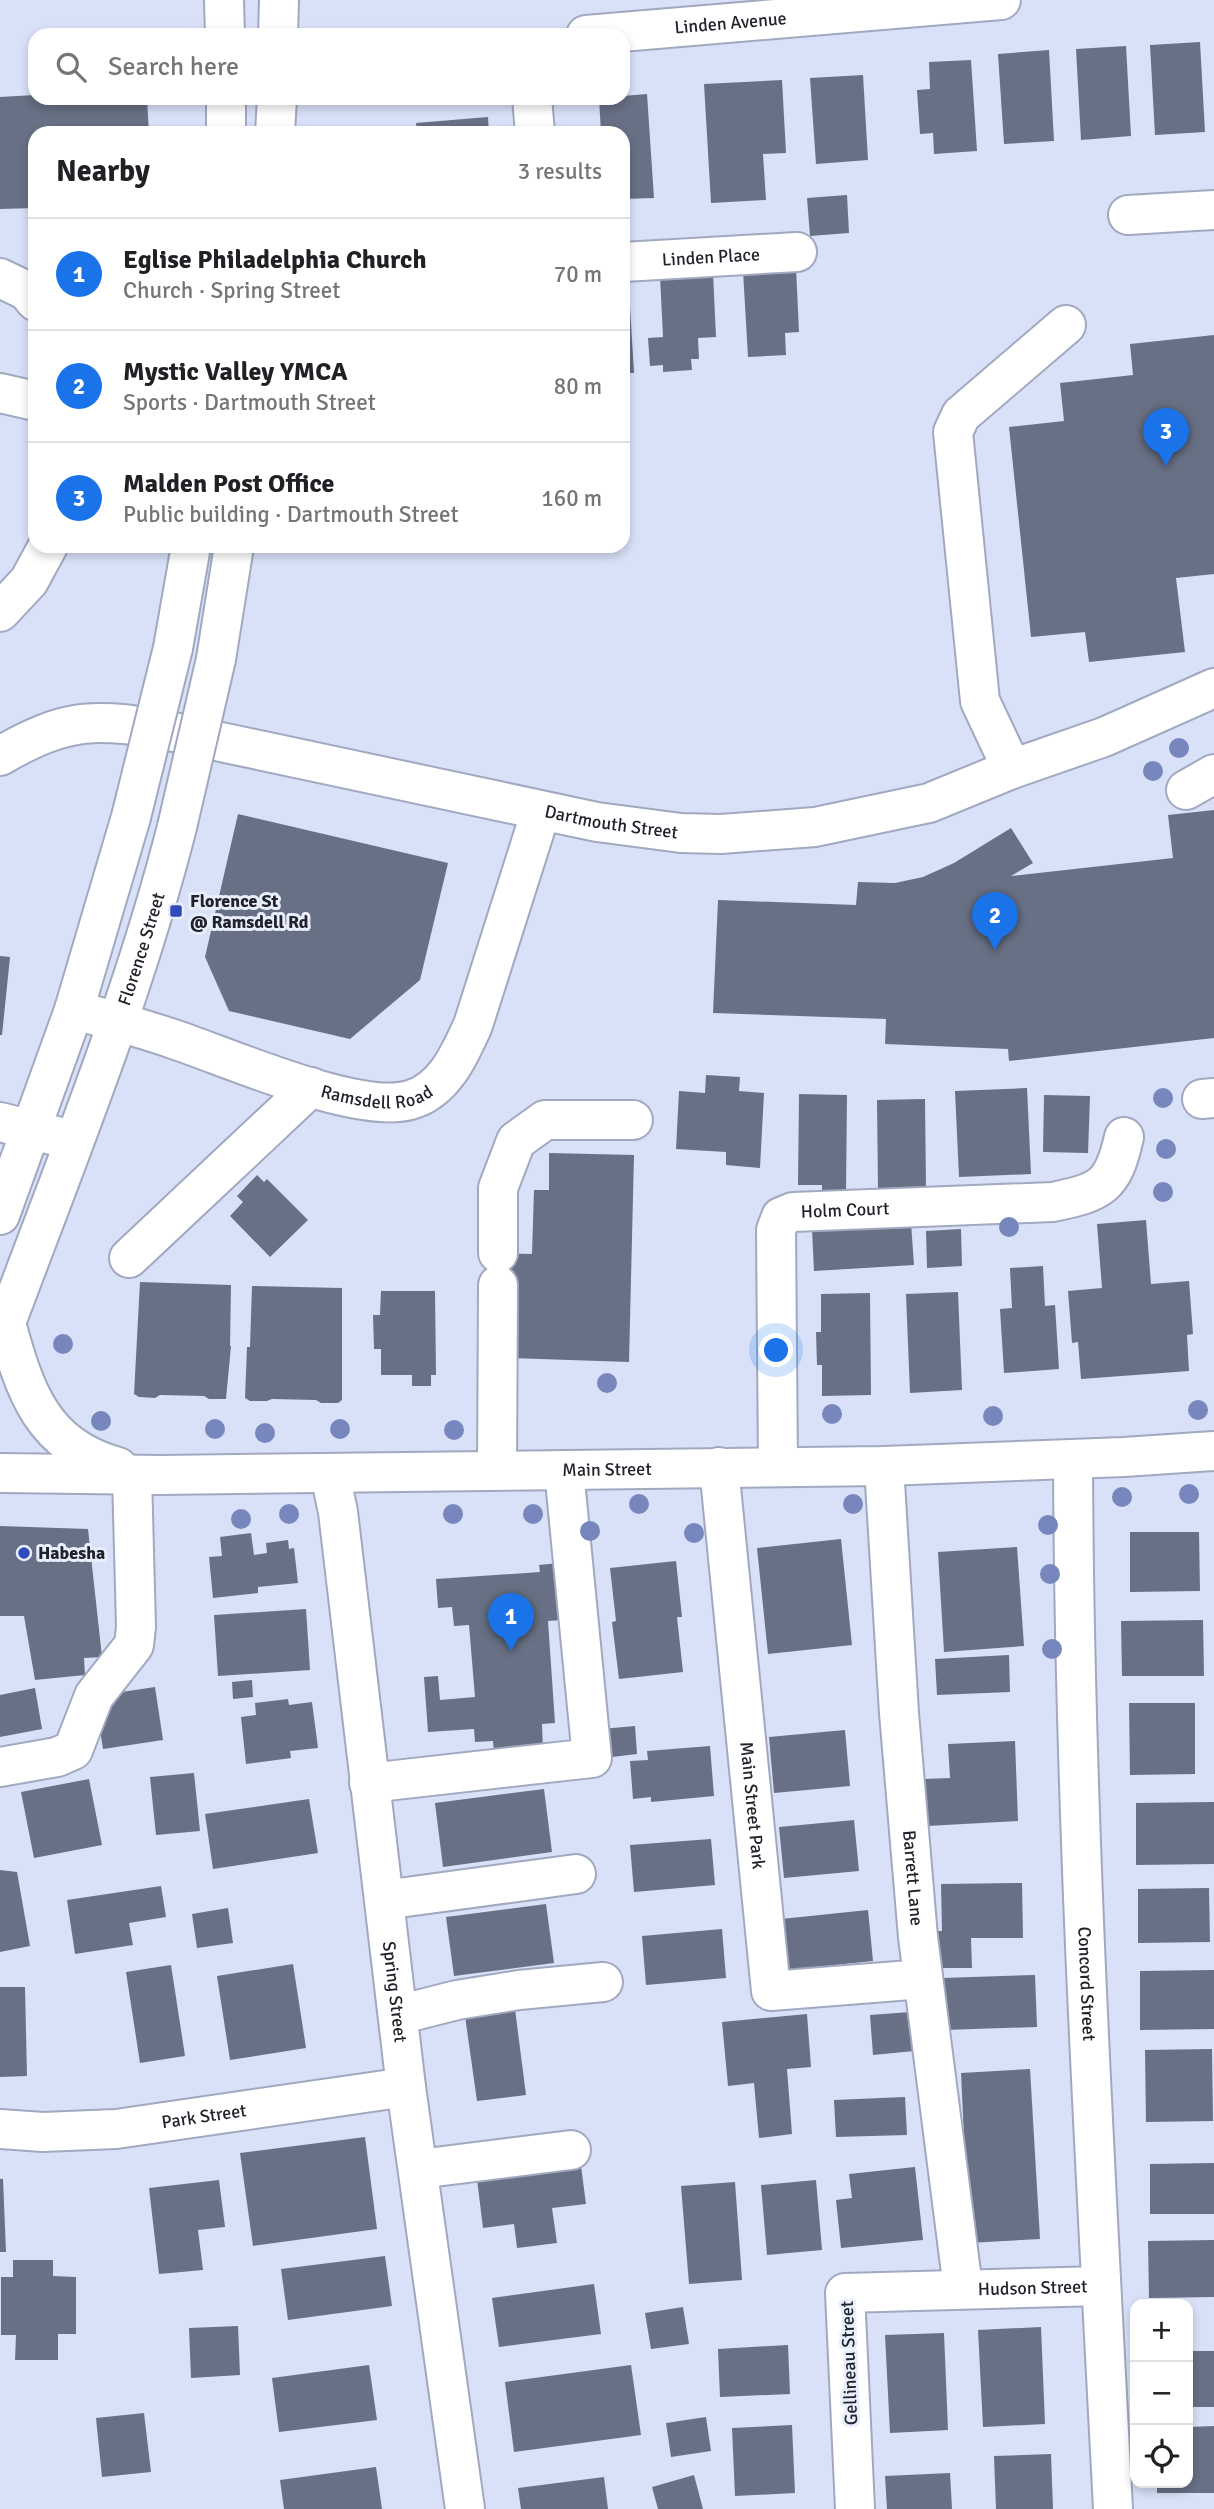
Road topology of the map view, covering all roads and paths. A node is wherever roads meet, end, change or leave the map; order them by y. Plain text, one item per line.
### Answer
1 (224, 0) edge
2 (279, 0) edge
3 (1001, 0) edge
4 (225, 28) edge
5 (278, 28) edge
6 (630, 31) edge
7 (226, 105) edge
8 (277, 105) edge
9 (533, 105) edge
10 (226, 126) edge
11 (275, 126) edge
12 (534, 126) edge
13 (1214, 210) edge
14 (1128, 215) dead end
15 (797, 252) dead end
16 (630, 262) edge
17 (0, 278) edge
18 (28, 292) edge
19 (1066, 325) dead end
20 (0, 393) edge
21 (28, 399) edge
22 (44, 553) edge
23 (190, 553) edge
24 (233, 553) edge
25 (0, 612) edge
26 (1214, 688) edge
27 (0, 756) edge
28 (1012, 769) junction
29 (541, 811) junction
30 (74, 1010) junction
31 (120, 1022) junction
32 (311, 1087) junction
33 (633, 1120) dead end
34 (16, 1125) edge
35 (1124, 1137) dead end
36 (75, 1141) junction
37 (0, 1215) edge
38 (129, 1258) dead end
39 (3, 1331) edge
40 (1214, 1451) edge
41 (1073, 1459) junction
42 (778, 1466) junction
43 (884, 1466) junction
44 (719, 1467) junction
45 (496, 1469) junction
46 (564, 1470) junction
47 (0, 1473) edge
48 (330, 1474) junction
49 (147, 1475) junction
50 (0, 1766) edge
51 (369, 1783) junction
52 (576, 1874) dead end
53 (384, 1900) junction
54 (923, 1979) junction
55 (603, 1982) dead end
56 (398, 2015) junction
57 (406, 2087) junction
58 (0, 2129) edge
59 (571, 2150) dead end
60 (419, 2169) junction
61 (1101, 2286) junction
62 (963, 2288) junction
63 (465, 2509) edge
64 (855, 2509) edge
65 (1113, 2509) edge

1 - 4 street
2 - 5 street
3 - 6 street, Linden Avenue
7 - 10 street
8 - 11 street
9 - 12 street
13 - 14 street
15 - 16 street, Linden Place
17 - 18 street
19 - 28 street
20 - 21 street
22 - 25 street
23 - 30 street, bridge
24 - 31 street, Florence Street, bridge
26 - 28 street, Dartmouth Street
27 - 29 street, Dartmouth Street
28 - 29 street, Dartmouth Street
29 - 32 street, Ramsdell Road
30 - 31 street, Ramsdell Road
30 - 34 street
31 - 32 street, Ramsdell Road
31 - 36 street, Florence Street
32 - 38 street
33 - 45 street
34 - 36 street
34 - 37 street
35 - 42 street, Holm Court
36 - 39 street, Florence Street
39 - 49 street
40 - 41 street, Main Street
41 - 43 street, Main Street
41 - 61 street, Concord Street
42 - 43 street, Main Street
42 - 44 street, Main Street
43 - 54 street, Barrett Lane
44 - 46 street, Main Street
44 - 54 street, Main Street Park
45 - 46 street, Main Street
45 - 48 street, Main Street
46 - 51 street
47 - 49 street, Main Street
48 - 49 street, Main Street
48 - 51 street, Spring Street
49 - 50 street
51 - 53 street, Spring Street
52 - 53 street
53 - 56 street, Spring Street
54 - 62 street, Barrett Lane
55 - 56 street
56 - 57 street, Spring Street
57 - 58 street, Park Street
57 - 60 street, Spring Street
59 - 60 street
60 - 63 street, Spring Street
61 - 62 street, Hudson Street
61 - 65 street, Concord Street
62 - 64 street, Gellineau Street

